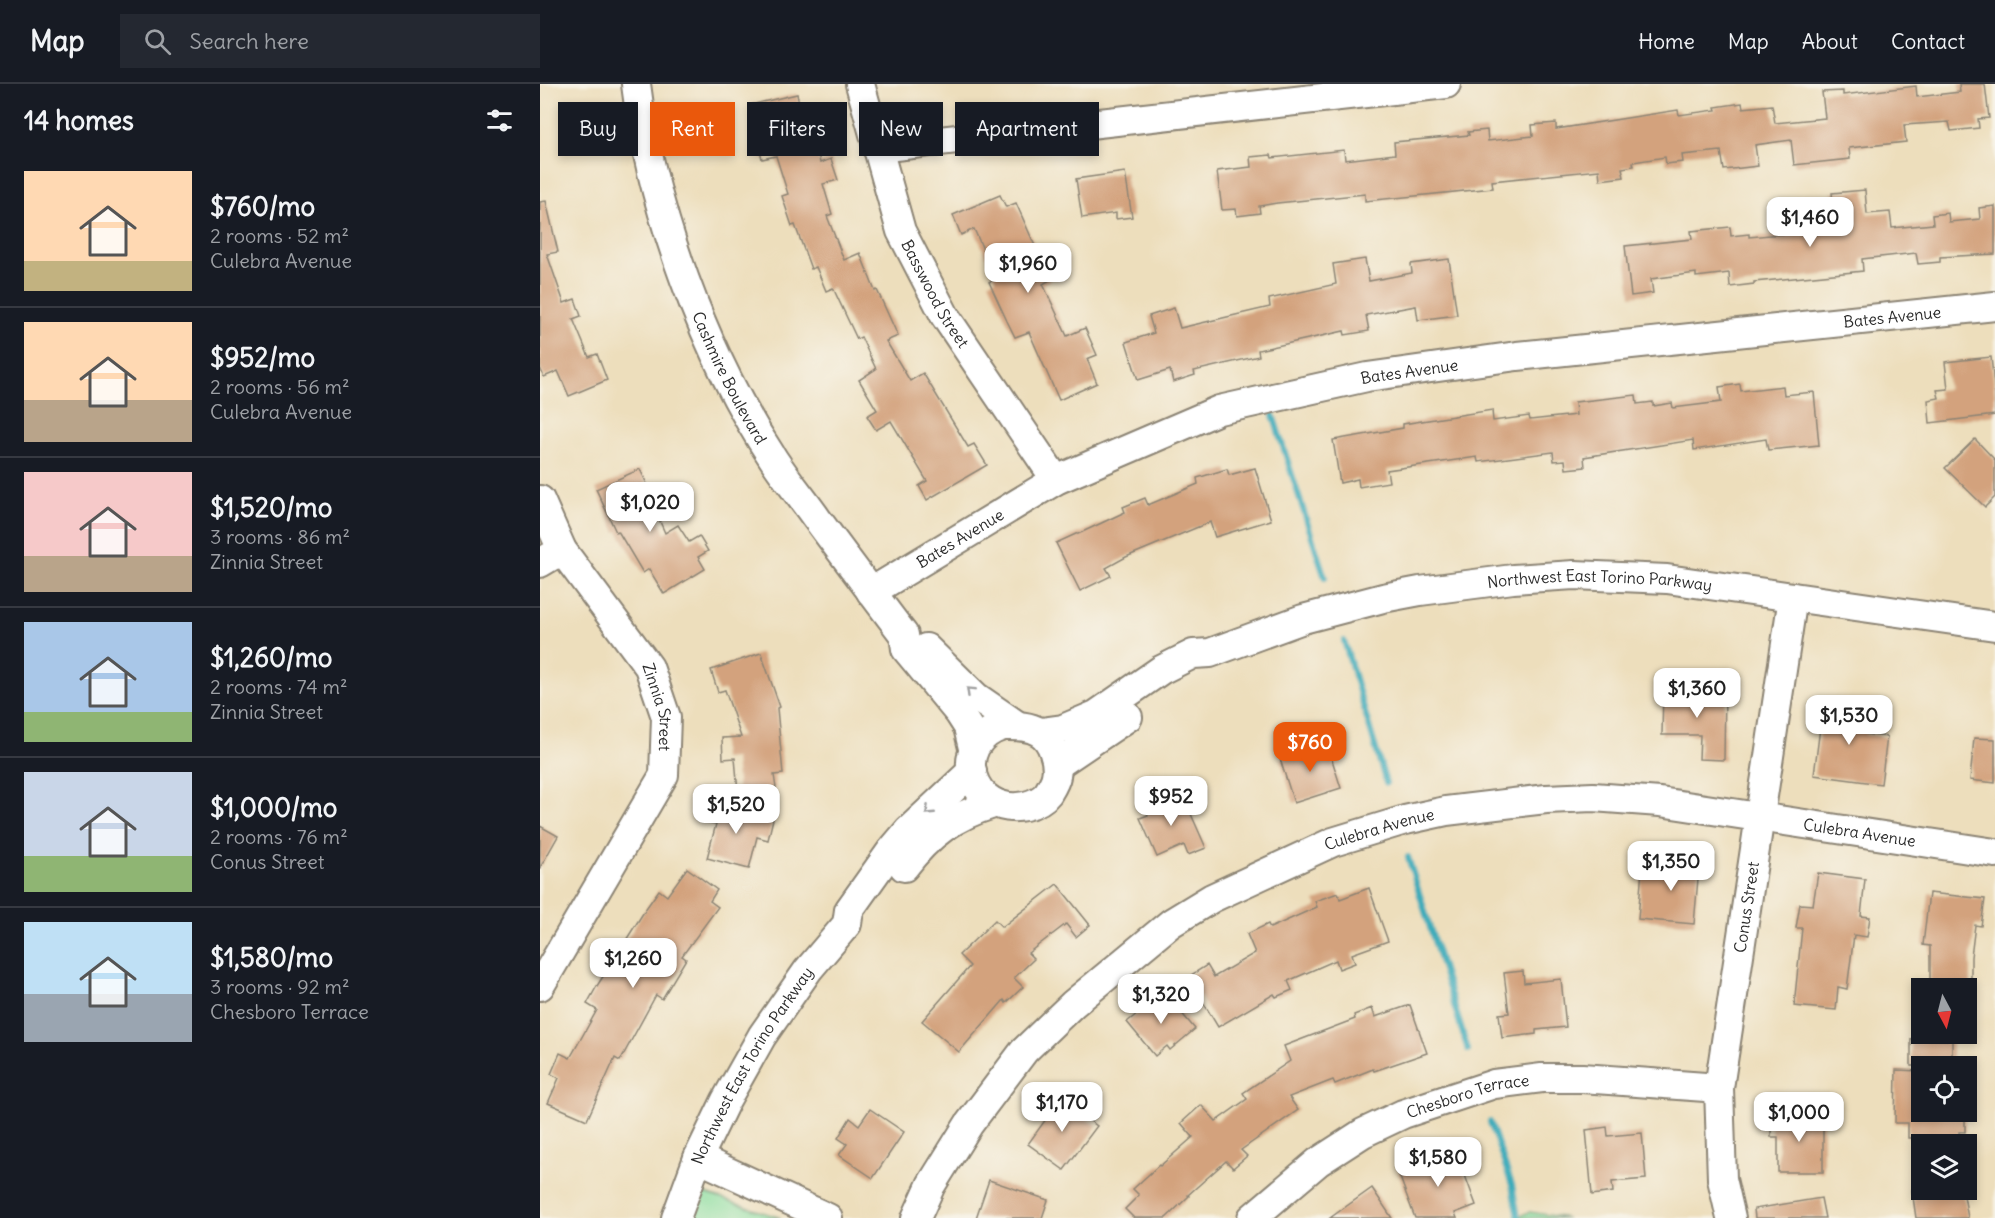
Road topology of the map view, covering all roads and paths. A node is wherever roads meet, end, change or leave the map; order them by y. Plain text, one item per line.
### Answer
1 (636, 84) edge
2 (860, 84) edge
3 (1446, 84) edge
4 (865, 102) edge
5 (943, 141) edge
6 (879, 156) edge
7 (1995, 306) edge
8 (1056, 480) junction
9 (540, 500) edge
10 (551, 556) edge
11 (871, 592) junction
12 (1793, 597) junction
13 (1995, 626) edge
14 (904, 635) junction
15 (1210, 653) junction
16 (1029, 729) junction
17 (972, 760) junction
18 (1057, 765) junction
19 (993, 804) junction
20 (1760, 818) junction
21 (1995, 853) edge
22 (847, 924) junction
23 (540, 986) edge
24 (1719, 1088) junction
25 (698, 1158) junction
26 (676, 1218) edge
27 (828, 1218) edge
28 (916, 1218) edge
29 (1252, 1218) edge
30 (1731, 1218) edge

1 - 11 street, Cashmire Boulevard
2 - 4 street, Basswood Street
3 - 5 street
6 - 8 street, Basswood Street
7 - 8 street, Bates Avenue
8 - 11 street, Bates Avenue
9 - 10 street, Zinnia Street
10 - 23 street, Zinnia Street
11 - 14 street, Cashmire Boulevard
12 - 13 street, Northwest East Torino Parkway
12 - 15 street, Northwest East Torino Parkway
12 - 20 street, Conus Street
16 -> 14 street, Cashmire Boulevard
14 - 17 street, Cashmire Boulevard
15 - 16 street, Northwest East Torino Parkway
15 - 18 street, Northwest East Torino Parkway
16 - 17 street
16 - 18 street
17 - 19 street
17 -> 22 street, Northwest East Torino Parkway
18 - 19 street
19 - 22 street, Northwest East Torino Parkway
20 - 21 street, Culebra Avenue
20 - 24 street, Conus Street
20 - 28 street, Culebra Avenue
22 - 25 street, Northwest East Torino Parkway
24 - 29 street, Chesboro Terrace
24 - 30 street, Conus Street
25 - 26 street, Northwest East Torino Parkway
25 - 27 street

